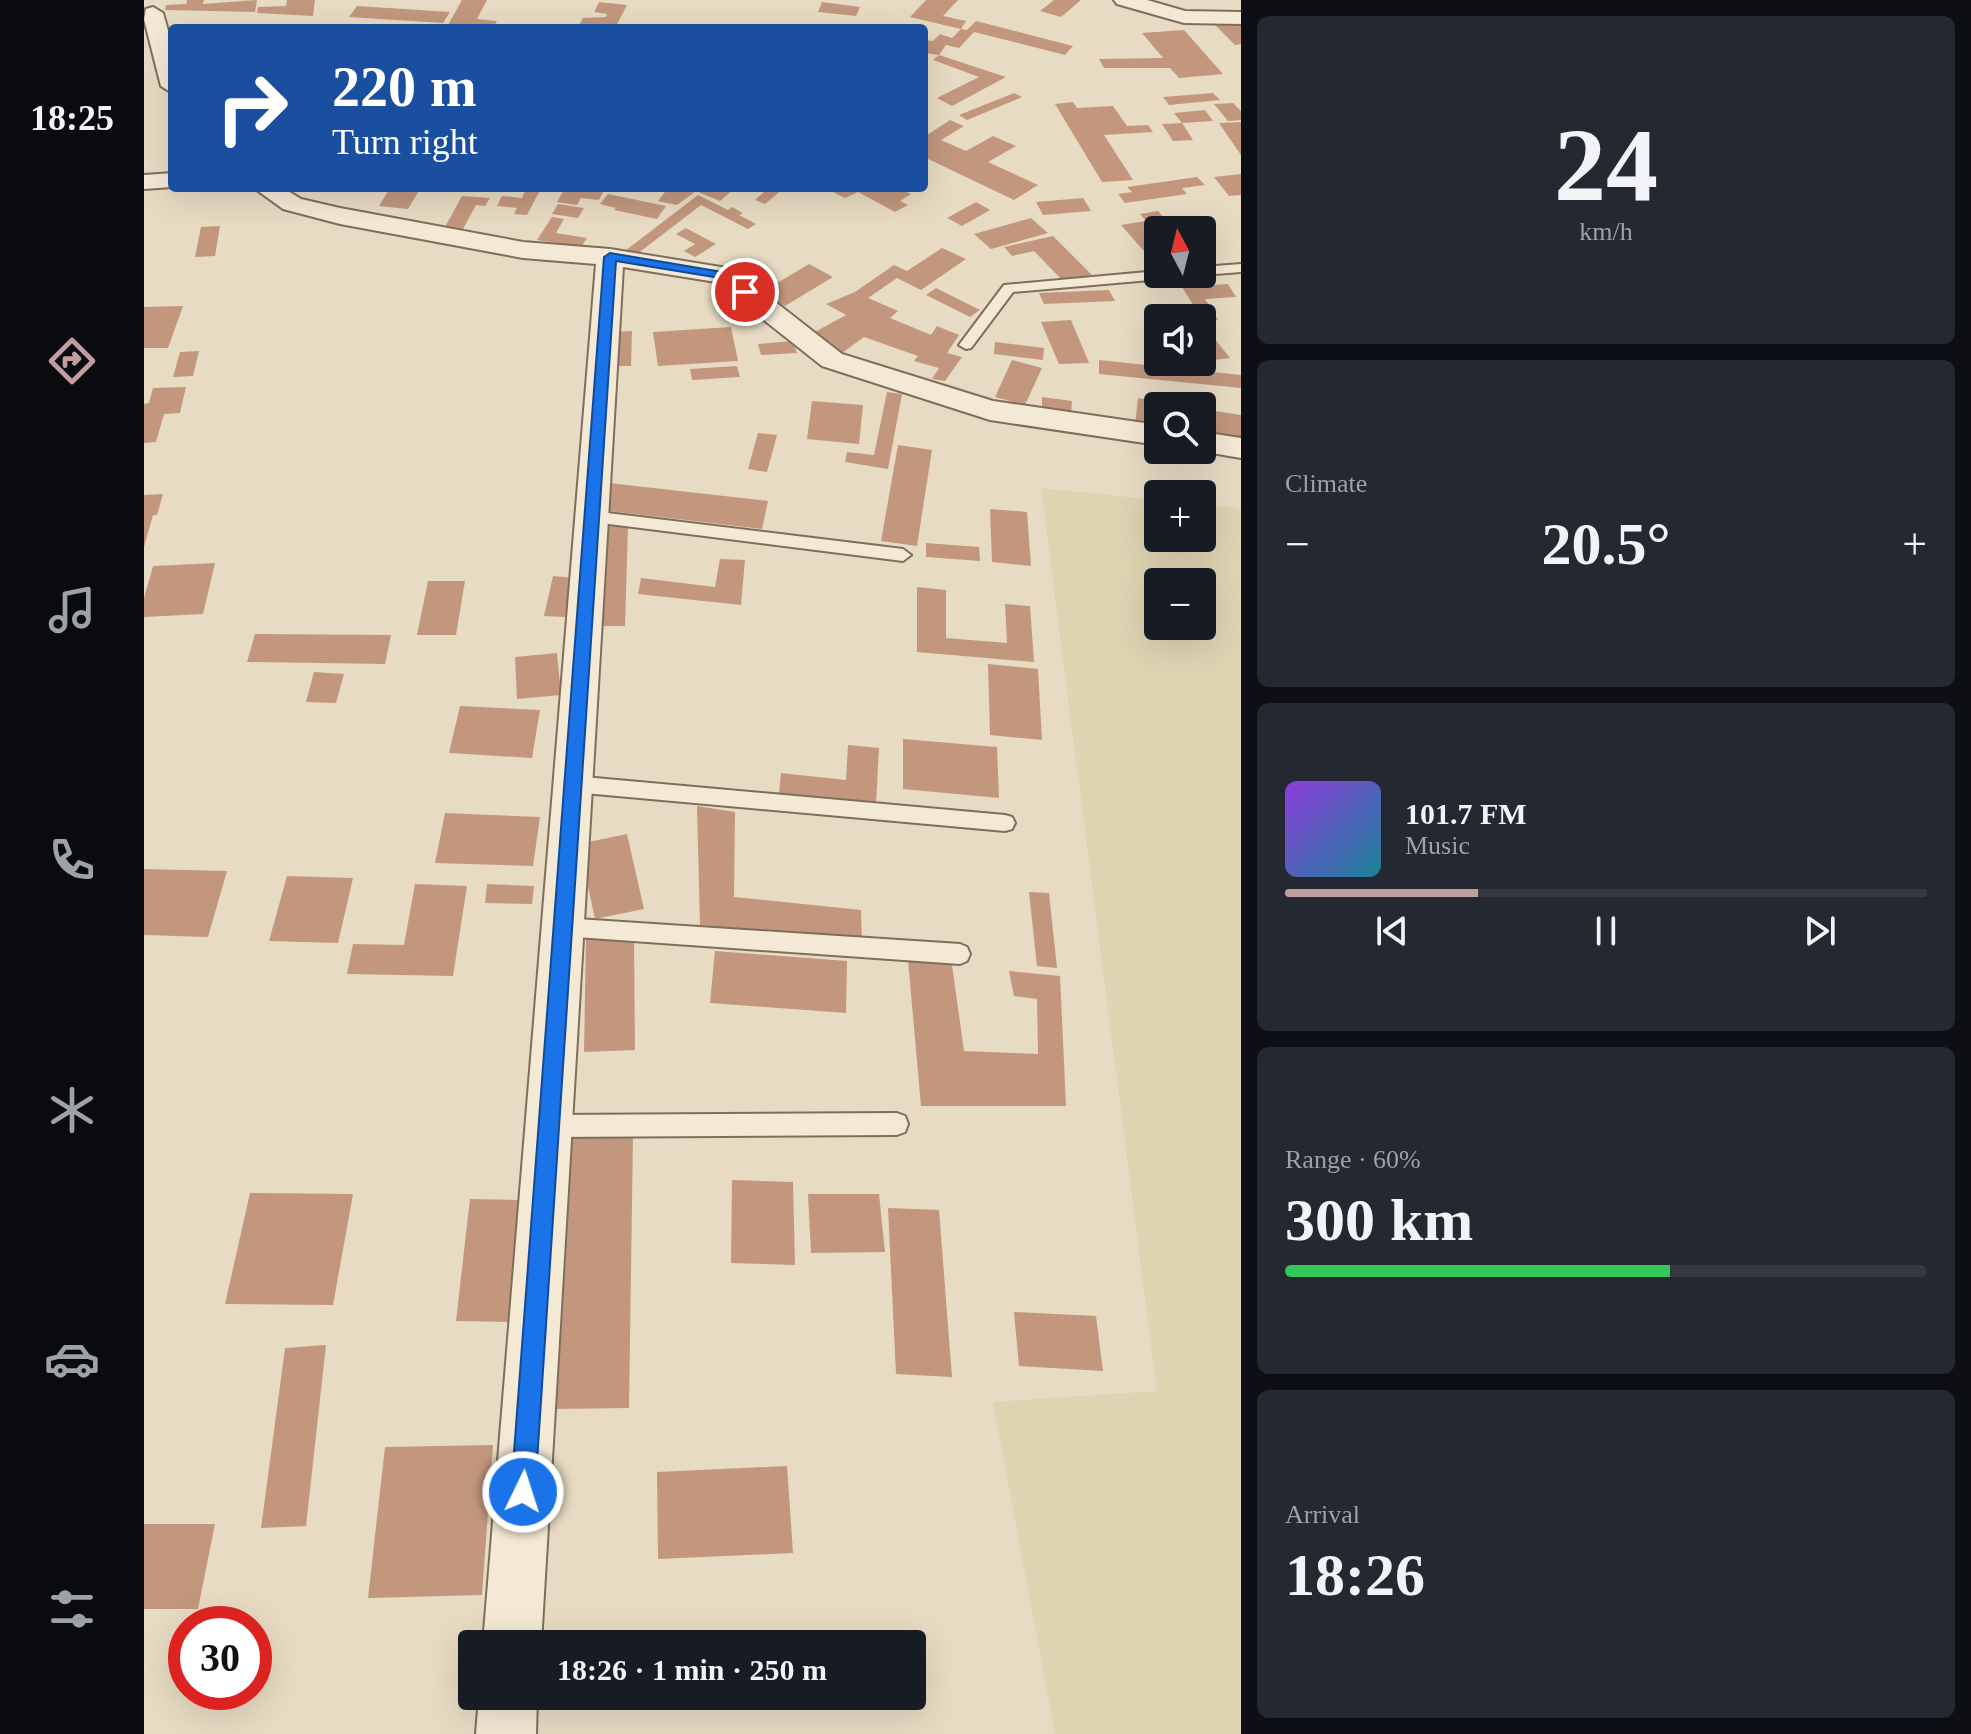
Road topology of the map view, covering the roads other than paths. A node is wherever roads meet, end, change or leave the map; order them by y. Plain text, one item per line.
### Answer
1 (1124, 0) edge
2 (153, 13) dead end
3 (1241, 18) edge
4 (168, 71) edge
5 (168, 180) edge
6 (144, 182) edge
7 (272, 192) edge
8 (610, 257) junction
9 (1241, 268) edge
10 (1216, 270) edge
11 (1144, 276) edge
12 (966, 345) dead end
13 (1144, 433) edge
14 (1216, 444) edge
15 (1241, 448) edge
16 (591, 517) junction
17 (903, 555) dead end
18 (573, 784) junction
19 (1005, 823) dead end
20 (562, 927) junction
21 (960, 954) dead end
22 (897, 1124) dead end
23 (549, 1126) junction
24 (513, 1630) edge
25 (507, 1710) edge
26 (506, 1734) edge

1 - 3 street
2 - 4 street
5 - 6 street
7 - 8 street
8 - 13 street
8 - 16 street
9 - 10 lane
11 - 12 lane
14 - 15 street
16 - 17 lane
16 - 18 street
18 - 19 lane
18 - 20 street
20 - 21 lane
20 - 23 street
22 - 23 lane
23 - 24 street
25 - 26 street

